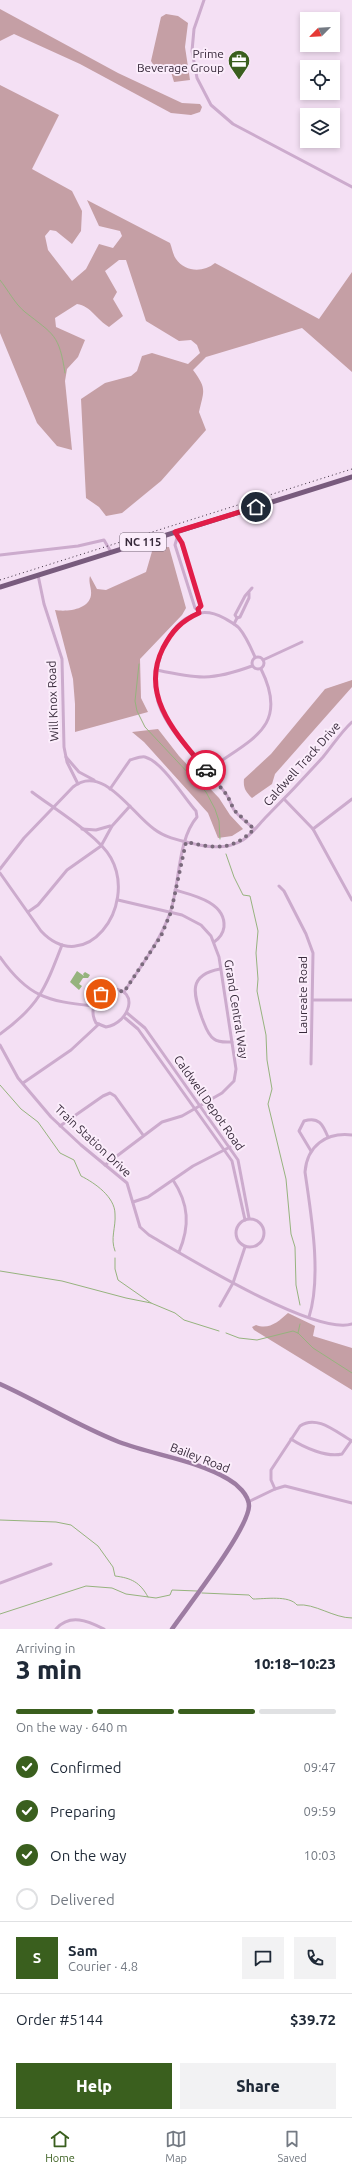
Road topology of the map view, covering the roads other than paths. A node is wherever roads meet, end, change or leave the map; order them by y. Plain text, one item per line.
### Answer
1 (204, 0) edge
2 (352, 187) edge
3 (352, 477) edge
4 (175, 532) junction
5 (177, 538) junction
6 (111, 552) junction
7 (0, 555) edge
8 (191, 574) junction
9 (38, 575) junction
10 (186, 577) junction
11 (0, 587) edge
12 (252, 588) dead end
13 (199, 611) junction
14 (234, 624) junction
15 (302, 642) dead end
16 (255, 657) junction
17 (263, 660) junction
18 (252, 666) junction
19 (261, 669) junction
20 (156, 670) junction
21 (352, 722) edge
22 (66, 756) junction
23 (207, 771) junction
24 (95, 781) junction
25 (78, 784) junction
26 (110, 789) junction
27 (32, 792) dead end
28 (284, 799) junction
29 (352, 799) edge
30 (130, 806) junction
31 (53, 808) junction
32 (112, 826) junction
33 (81, 829) junction
34 (254, 829) junction
35 (313, 829) junction
36 (186, 842) junction
37 (101, 846) junction
38 (0, 869) edge
39 (0, 873) edge
40 (279, 886) dead end
41 (175, 890) junction
42 (118, 900) junction
43 (352, 900) edge
44 (28, 912) junction
45 (171, 912) junction
46 (214, 942) junction
47 (62, 945) junction
48 (0, 957) edge
49 (220, 969) junction
50 (124, 992) junction
51 (40, 995) junction
52 (313, 1000) junction
53 (352, 1000) edge
54 (93, 1006) junction
55 (127, 1013) junction
56 (125, 1018) junction
57 (99, 1024) junction
58 (0, 1034) edge
59 (232, 1042) junction
60 (0, 1045) edge
61 (311, 1064) dead end
62 (23, 1083) junction
63 (199, 1105) junction
64 (194, 1108) junction
65 (60, 1126) junction
66 (143, 1135) junction
67 (352, 1135) edge
68 (328, 1137) junction
69 (230, 1147) junction
70 (224, 1150) junction
71 (311, 1151) junction
72 (105, 1164) junction
73 (173, 1180) junction
74 (133, 1202) junction
75 (249, 1218) junction
76 (245, 1220) junction
77 (244, 1248) junction
78 (179, 1252) junction
79 (233, 1283) junction
80 (220, 1306) dead end
81 (309, 1317) junction
82 (352, 1324) edge
83 (0, 1384) edge
84 (291, 1440) junction
85 (352, 1441) edge
86 (275, 1489) junction
87 (248, 1502) junction
88 (352, 1503) edge
89 (50, 1564) dead end
90 (0, 1577) edge
91 (1, 1583) edge
92 (56, 1629) edge
93 (104, 1629) edge
94 (172, 1629) edge

1 - 2 street
3 - 4 main road, NC 115
4 - 5 street
4 - 6 main road, NC 115
5 - 8 street
5 - 10 street
6 - 7 street
6 - 9 main road, NC 115
8 - 10 street
8 - 13 street
9 - 11 main road, NC 115
9 - 22 street, Will Knox Road
10 - 13 street
12 - 14 street
13 - 14 street
13 - 20 street
14 - 16 street
15 - 17 street
16 - 17 street
16 - 18 street
17 - 19 street
18 - 19 street
18 - 20 street
19 - 23 street
20 - 23 street
21 - 28 street, Caldwell Track Drive
22 - 24 street, Will Knox Road
22 - 25 street, Will Knox Road
23 - 34 street
24 - 25 street
24 - 26 street, Caldwell Track Drive
25 - 31 street
26 - 30 street, Caldwell Track Drive
26 - 36 street
27 - 31 street
28 - 34 street, Caldwell Track Drive
28 - 35 street
29 - 35 street
30 - 32 street
30 - 36 street, Caldwell Track Drive
31 - 33 street
31 - 38 street
32 - 33 street
32 - 37 street
33 - 37 street
34 - 36 street, Caldwell Track Drive
35 - 43 street
36 - 41 street
37 - 42 street
37 - 44 street
39 - 44 street
40 - 52 street, Laureate Road
41 - 45 street
41 - 46 street
42 - 45 street, Grand Central Way
42 - 47 street
44 - 47 street
45 - 46 street, Grand Central Way
45 - 50 street
46 - 49 street, Grand Central Way
47 - 51 street
48 - 51 street
49 - 59 street, Grand Central Way
49 - 59 street
50 - 54 street
50 - 55 street
51 - 54 street
51 - 58 street
52 - 53 street
52 - 61 street, Laureate Road
54 - 57 street
55 - 56 street
55 - 63 street, Caldwell Depot Road
56 - 57 street
56 - 64 street, Caldwell Depot Road
57 - 62 street
59 - 63 street, Grand Central Way
60 - 62 street, Train Station Drive
62 - 65 street, Train Station Drive
63 - 64 street, Grand Central Way
63 - 69 street, Caldwell Depot Road
64 - 66 street, Grand Central Way
64 - 70 street, Caldwell Depot Road
65 - 66 street
65 - 72 street, Train Station Drive
66 - 72 street, Grand Central Way
67 - 68 street
68 - 71 street
68 - 71 street
69 - 70 street
69 - 75 street, Caldwell Depot Road
70 - 73 street
70 - 76 street, Caldwell Depot Road
71 - 81 street
72 - 74 street, Train Station Drive
73 - 74 street
73 - 78 street
74 - 78 street, Train Station Drive
75 - 76 street
75 - 77 street
76 - 77 street
77 - 79 street
78 - 79 street, Train Station Drive
79 - 80 street
79 - 81 street, Train Station Drive
81 - 82 street, Train Station Drive
83 - 87 street, Bailey Road
84 - 85 street
84 - 85 street
84 - 86 street
86 - 87 street
86 - 88 street
87 - 94 street
89 - 91 street
90 - 91 street
92 - 93 street

